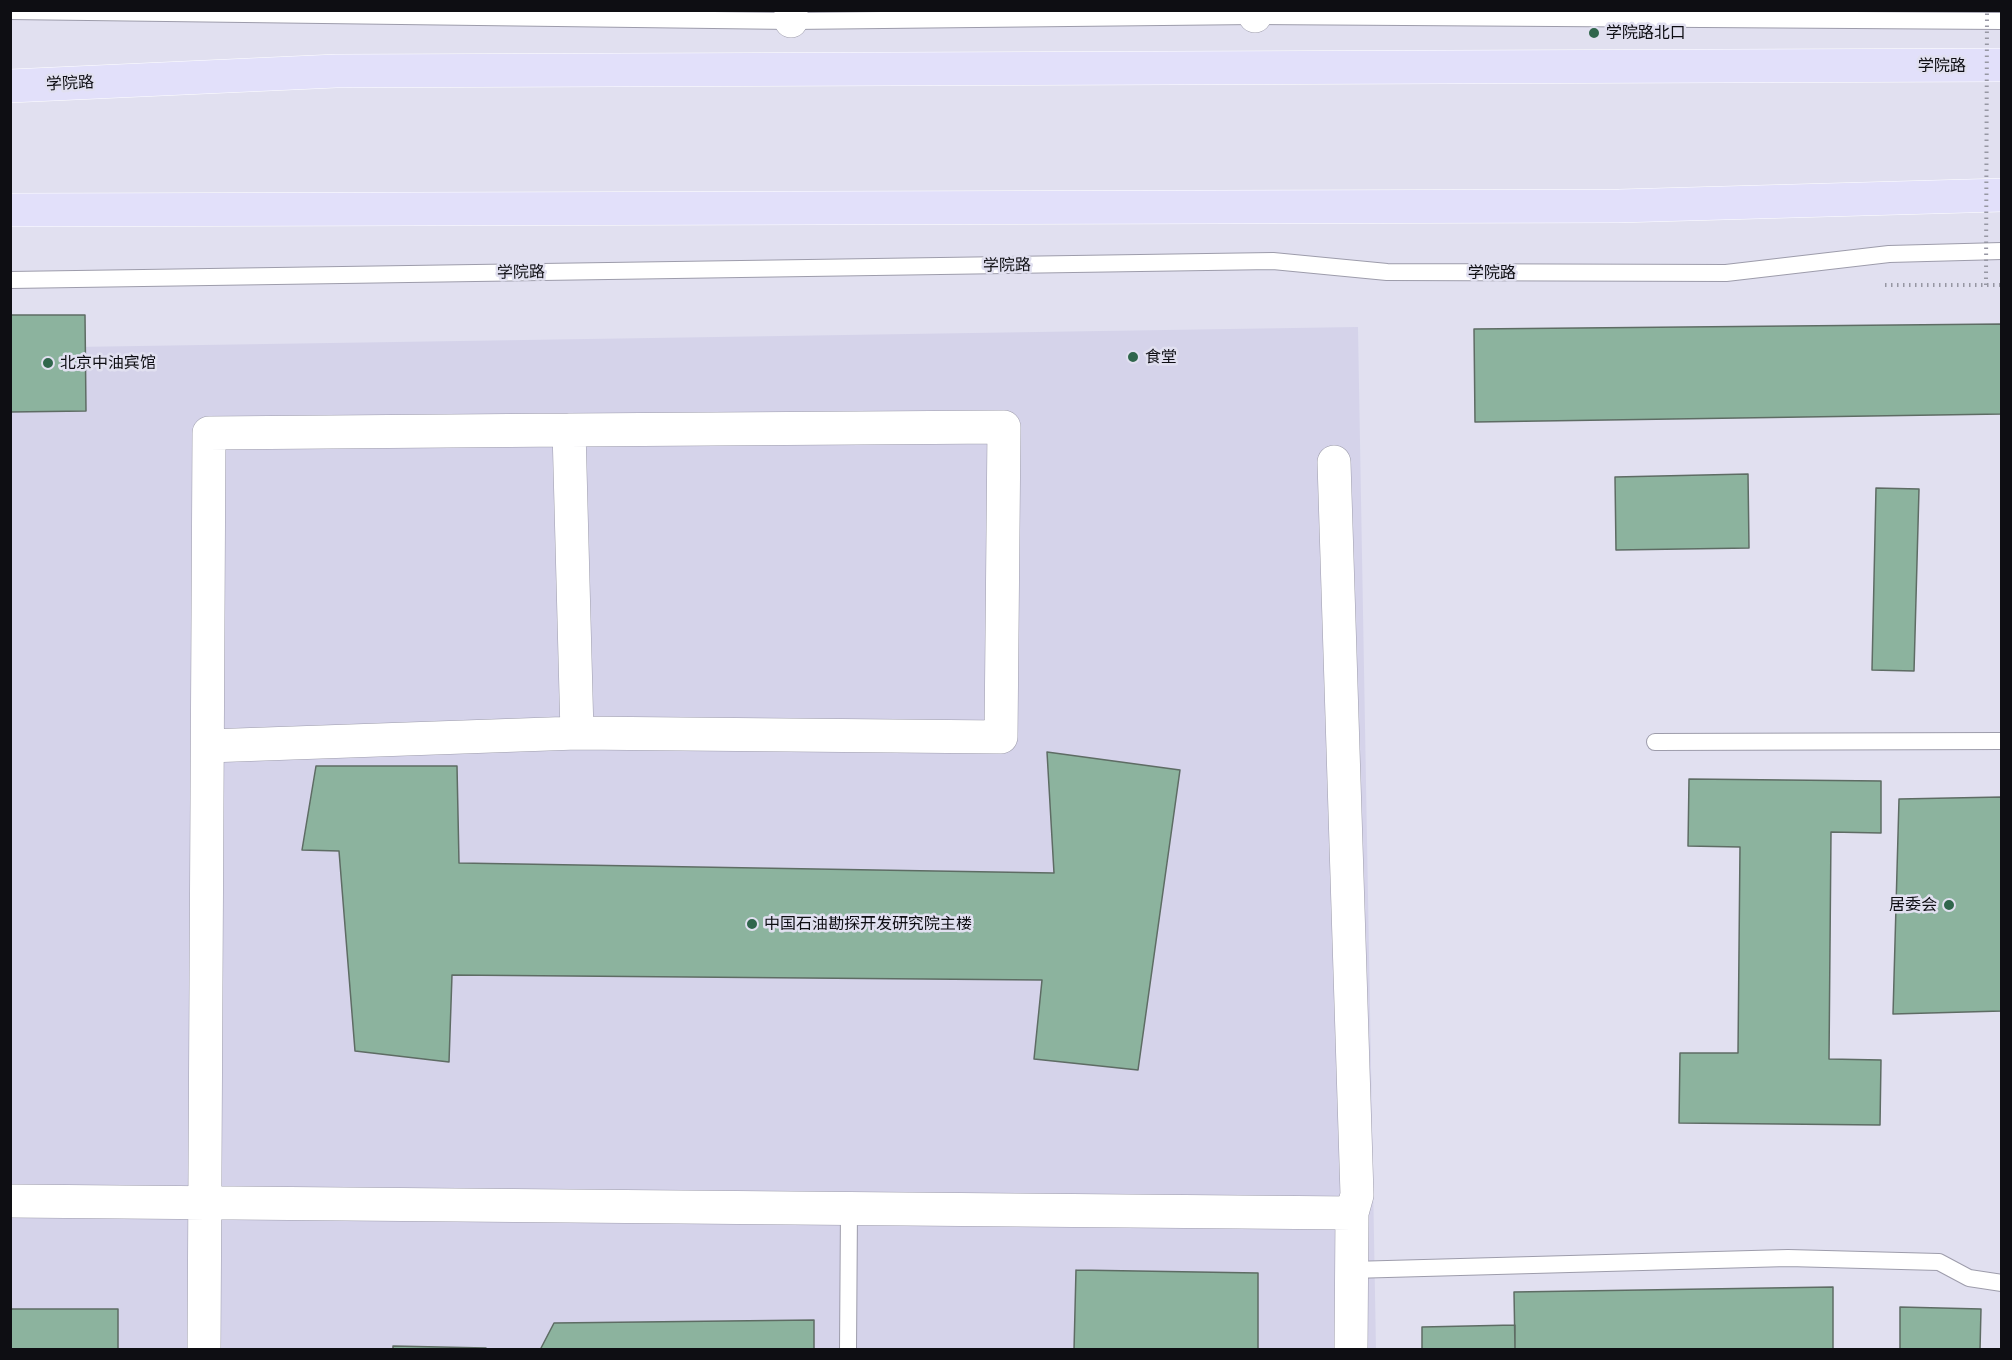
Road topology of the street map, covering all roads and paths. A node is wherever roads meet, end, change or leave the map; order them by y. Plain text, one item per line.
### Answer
1 (1987, 10) edge
2 (10, 11) edge
3 (1255, 13) edge
4 (791, 16) edge
5 (2001, 21) edge
6 (2001, 65) edge
7 (10, 86) edge
8 (2001, 195) edge
9 (10, 210) edge
10 (2001, 251) edge
11 (10, 280) edge
12 (1883, 285) dead end
13 (1986, 285) junction
14 (2001, 285) edge
15 (569, 430) junction
16 (1334, 462) dead end
17 (577, 733) junction
18 (2001, 741) edge
19 (1655, 742) dead end
20 (208, 746) junction
21 (10, 1201) edge
22 (206, 1202) junction
23 (849, 1208) junction
24 (1352, 1214) junction
25 (1352, 1270) junction
26 (2001, 1283) edge
27 (204, 1350) edge
28 (848, 1350) edge
29 (1351, 1350) edge

1 - 13 path, bridge
2 - 4 lane
3 - 4 lane
3 - 5 lane
6 - 7 main road, 学院路
8 - 9 main road
10 - 11 lane, 学院路
12 - 13 path
13 - 14 path
15 - 17 street
15 - 17 street
15 - 20 street
16 - 24 street
17 - 20 street
18 - 19 lane
20 - 22 street
21 - 22 street
22 - 23 street
22 - 27 street
23 - 24 street
23 - 28 lane
24 - 25 street
25 - 26 lane
25 - 29 street

